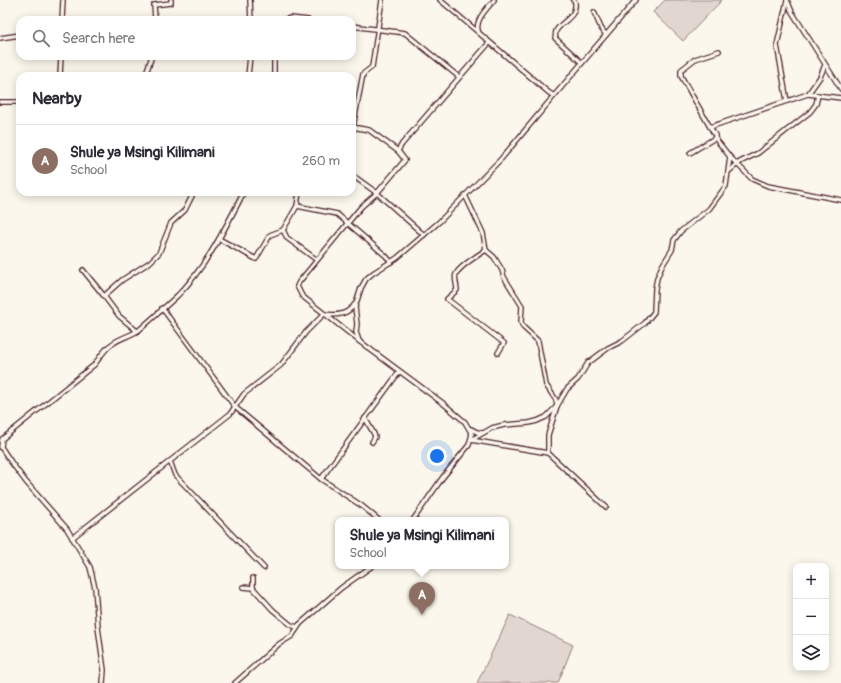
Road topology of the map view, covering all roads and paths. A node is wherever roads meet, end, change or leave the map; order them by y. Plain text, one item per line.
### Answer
1 (63, 0) edge
2 (171, 0) edge
3 (250, 0) edge
4 (382, 0) edge
5 (440, 0) edge
6 (494, 0) edge
7 (573, 0) edge
8 (636, 0) edge
9 (787, 0) edge
10 (594, 12) dead end
11 (62, 16) edge
12 (155, 16) edge
13 (251, 16) edge
14 (356, 27) edge
15 (378, 30) junction
16 (479, 33) junction
17 (606, 35) junction
18 (16, 36) edge
19 (0, 38) edge
20 (490, 43) junction
21 (720, 51) dead end
22 (61, 60) edge
23 (150, 60) edge
24 (250, 60) edge
25 (274, 60) edge
26 (582, 63) junction
27 (825, 65) junction
28 (60, 72) edge
29 (146, 72) edge
30 (248, 72) edge
31 (274, 72) edge
32 (459, 77) junction
33 (841, 89) edge
34 (808, 94) junction
35 (818, 95) junction
36 (554, 96) junction
37 (841, 98) edge
38 (787, 101) junction
39 (0, 102) edge
40 (16, 102) edge
41 (356, 108) edge
42 (710, 127) junction
43 (356, 128) edge
44 (715, 138) junction
45 (398, 151) junction
46 (690, 153) dead end
47 (730, 157) junction
48 (737, 164) junction
49 (729, 171) junction
50 (356, 178) edge
51 (377, 193) junction
52 (465, 195) junction
53 (192, 196) edge
54 (242, 196) edge
55 (298, 196) edge
56 (841, 200) edge
57 (297, 206) junction
58 (348, 222) junction
59 (283, 230) junction
60 (424, 235) junction
61 (219, 239) junction
62 (486, 250) junction
63 (317, 260) junction
64 (391, 262) junction
65 (82, 270) dead end
66 (104, 296) junction
67 (356, 302) junction
68 (162, 308) junction
69 (324, 314) junction
70 (137, 331) junction
71 (358, 341) junction
72 (498, 353) dead end
73 (399, 372) junction
74 (557, 406) junction
75 (235, 407) junction
76 (365, 420) junction
77 (471, 429) junction
78 (482, 433) junction
79 (471, 440) junction
80 (372, 442) dead end
81 (0, 443) edge
82 (548, 453) junction
83 (170, 461) junction
84 (320, 479) junction
85 (606, 507) dead end
86 (375, 517) edge
87 (415, 517) edge
88 (72, 538) junction
89 (264, 568) dead end
90 (368, 569) edge
91 (253, 578) dead end
92 (243, 587) dead end
93 (254, 588) junction
94 (300, 624) junction
95 (103, 683) edge
96 (235, 683) edge

1 - 11 street
2 - 12 street
3 - 13 street
4 - 15 street
5 - 16 street
6 - 16 street
7 - 26 street
8 - 17 street
9 - 27 street
9 - 38 street
10 - 17 street
14 - 15 street
15 - 32 street
15 - 41 street
16 - 20 street
17 - 26 street
18 - 19 street
20 - 32 street
20 - 36 street
21 - 42 street
22 - 28 street
23 - 29 street
24 - 30 street
25 - 31 street
26 - 36 street
27 - 33 street
27 - 34 street
32 - 45 street
34 - 35 street
34 - 38 street
35 - 37 street
35 - 48 street
36 - 52 street
38 - 42 street
39 - 40 street
42 - 44 street
43 - 45 street
44 - 46 street
44 - 47 street
45 - 51 street
47 - 48 street
47 - 49 street
48 - 49 street
48 - 56 street
49 - 74 street
50 - 51 street
51 - 58 street
51 - 60 street
52 - 60 street
52 - 62 street
53 - 66 street
54 - 61 street
55 - 57 street
57 - 58 street
57 - 59 street
58 - 63 street
58 - 64 street
59 - 61 street
59 - 63 street
60 - 64 street
61 - 68 street
62 - 72 street
62 - 74 street
63 - 69 street
64 - 67 street
65 - 66 street
66 - 70 street
67 - 69 street
67 - 71 street
68 - 70 street
68 - 75 street
69 - 71 street
69 - 75 street
70 - 81 street
71 - 73 street
73 - 76 street
73 - 77 street
74 - 78 street
74 - 82 street
75 - 83 street
75 - 84 street
76 - 80 street
76 - 84 street
77 - 78 street
77 - 79 street
78 - 79 street
79 - 82 street
79 - 87 street
81 - 88 street
82 - 85 street
83 - 88 street
83 - 89 street
84 - 86 street
88 - 95 street
90 - 94 street
91 - 93 street
92 - 93 street
93 - 94 street
94 - 96 street

